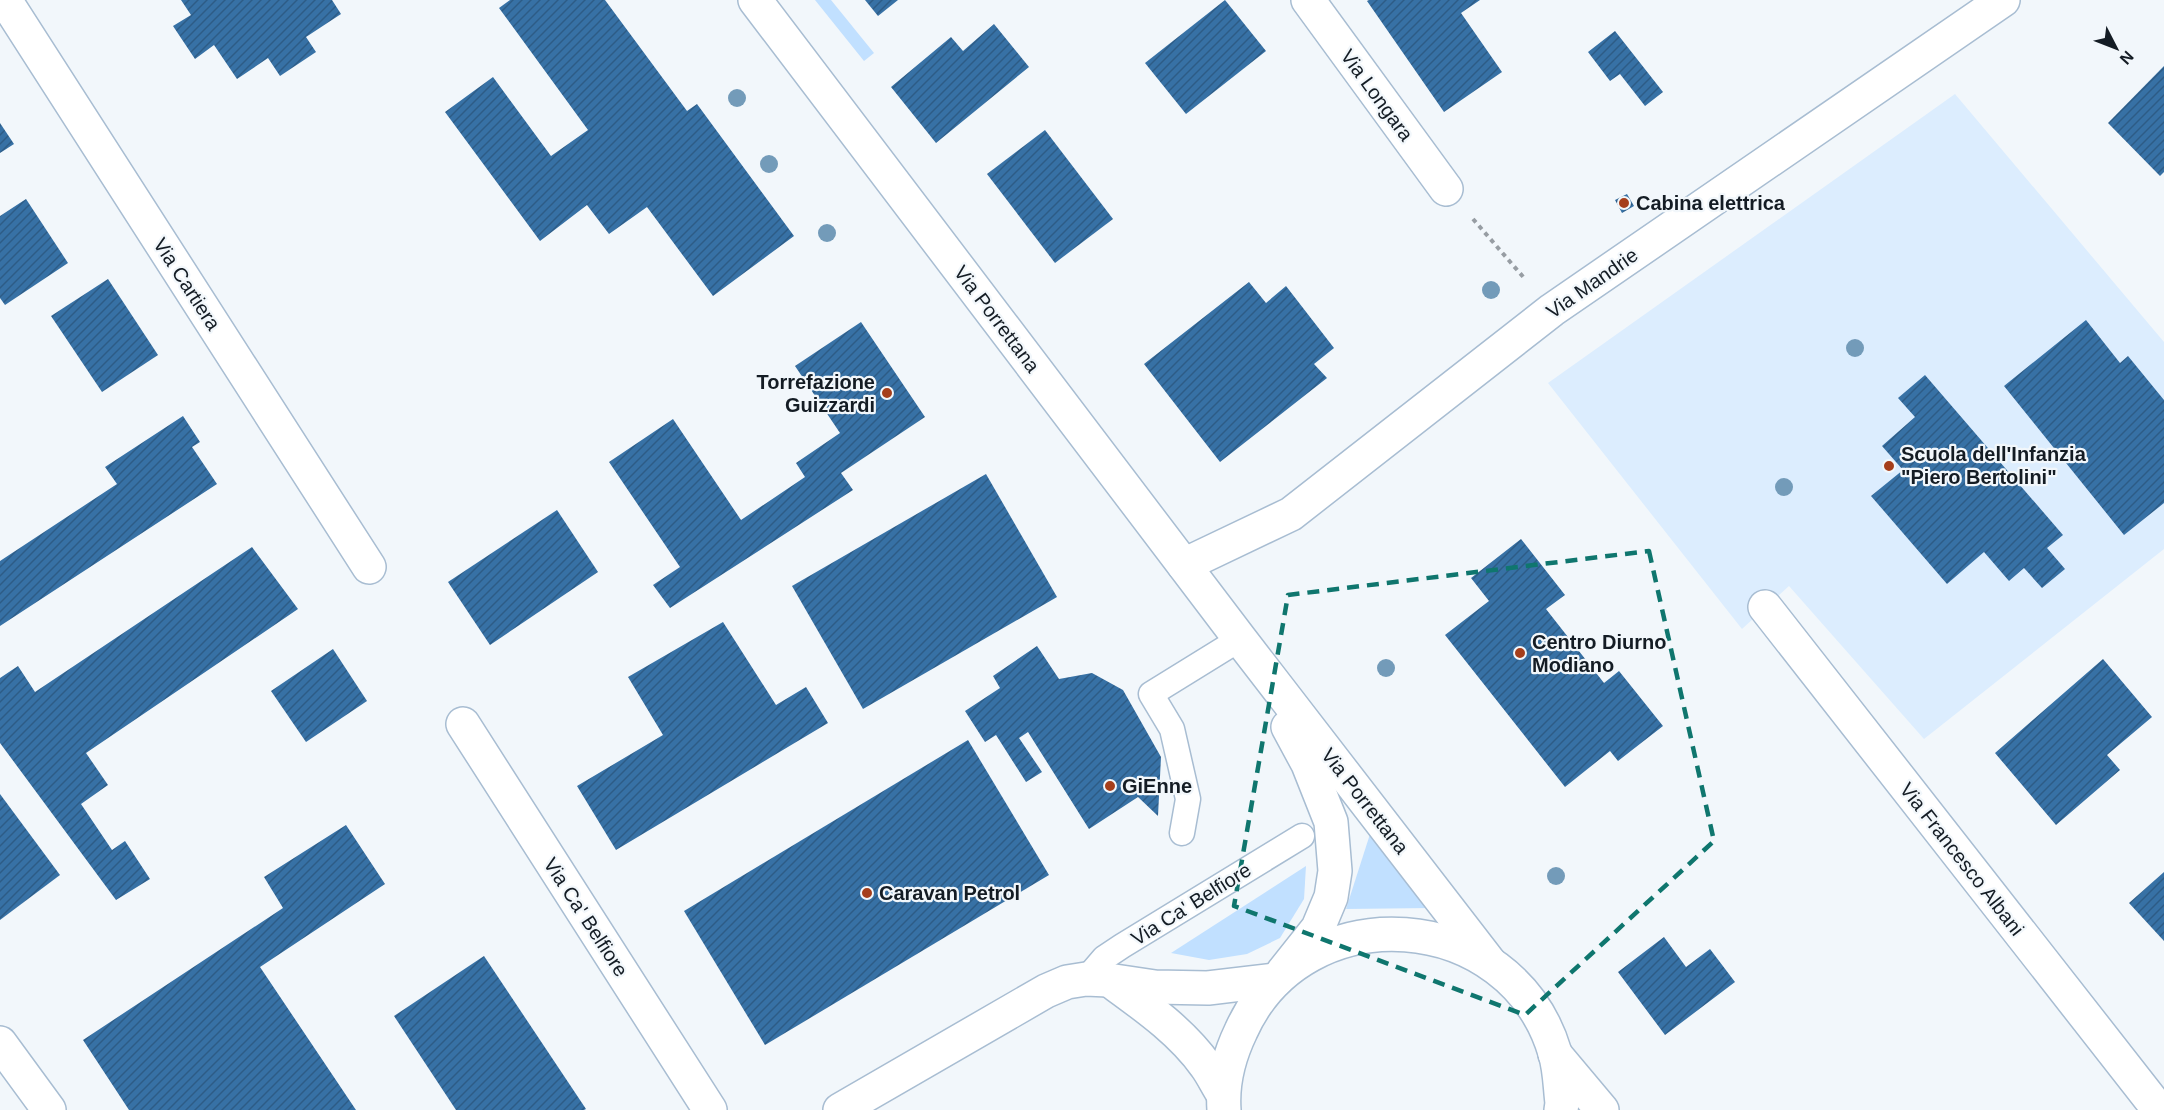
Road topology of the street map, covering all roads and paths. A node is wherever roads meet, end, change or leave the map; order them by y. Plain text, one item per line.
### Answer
1 (5, 0) edge
2 (755, 0) edge
3 (1308, 0) edge
4 (2003, 0) edge
5 (1446, 189) joint
6 (1552, 310) junction
7 (1184, 565) junction
8 (369, 567) dead end
9 (1766, 607) dead end
10 (1240, 639) junction
11 (463, 724) dead end
12 (1182, 833) dead end
13 (1302, 836) dead end
14 (1490, 963) junction
15 (1097, 979) junction
16 (1276, 980) junction
17 (0, 1043) edge
18 (1555, 1054) junction
19 (1224, 1102) edge
20 (49, 1110) edge
21 (710, 1110) edge
22 (840, 1110) edge
23 (1561, 1110) edge
24 (1602, 1110) edge
25 (2158, 1110) edge

1 - 8 street, Via Cartiera
2 - 7 street, Via Porrettana
3 - 5 street, Via Longara
4 - 6 street, Via Mandrie
5 - 6 path
6 - 7 street, Via Mandrie
7 - 10 street, Via Porrettana
9 - 25 street, Via Francesco Albani
10 - 12 lane
10 - 14 street, Via Porrettana
10 - 16 street, Via Porrettana
11 - 21 street, Via Ca' Belfiore
13 - 15 lane, Via Ca' Belfiore
14 - 16 street
14 - 18 street
15 - 16 street
15 - 19 street
15 - 22 street
16 - 19 street
17 - 20 street
18 - 23 street
18 - 24 street

